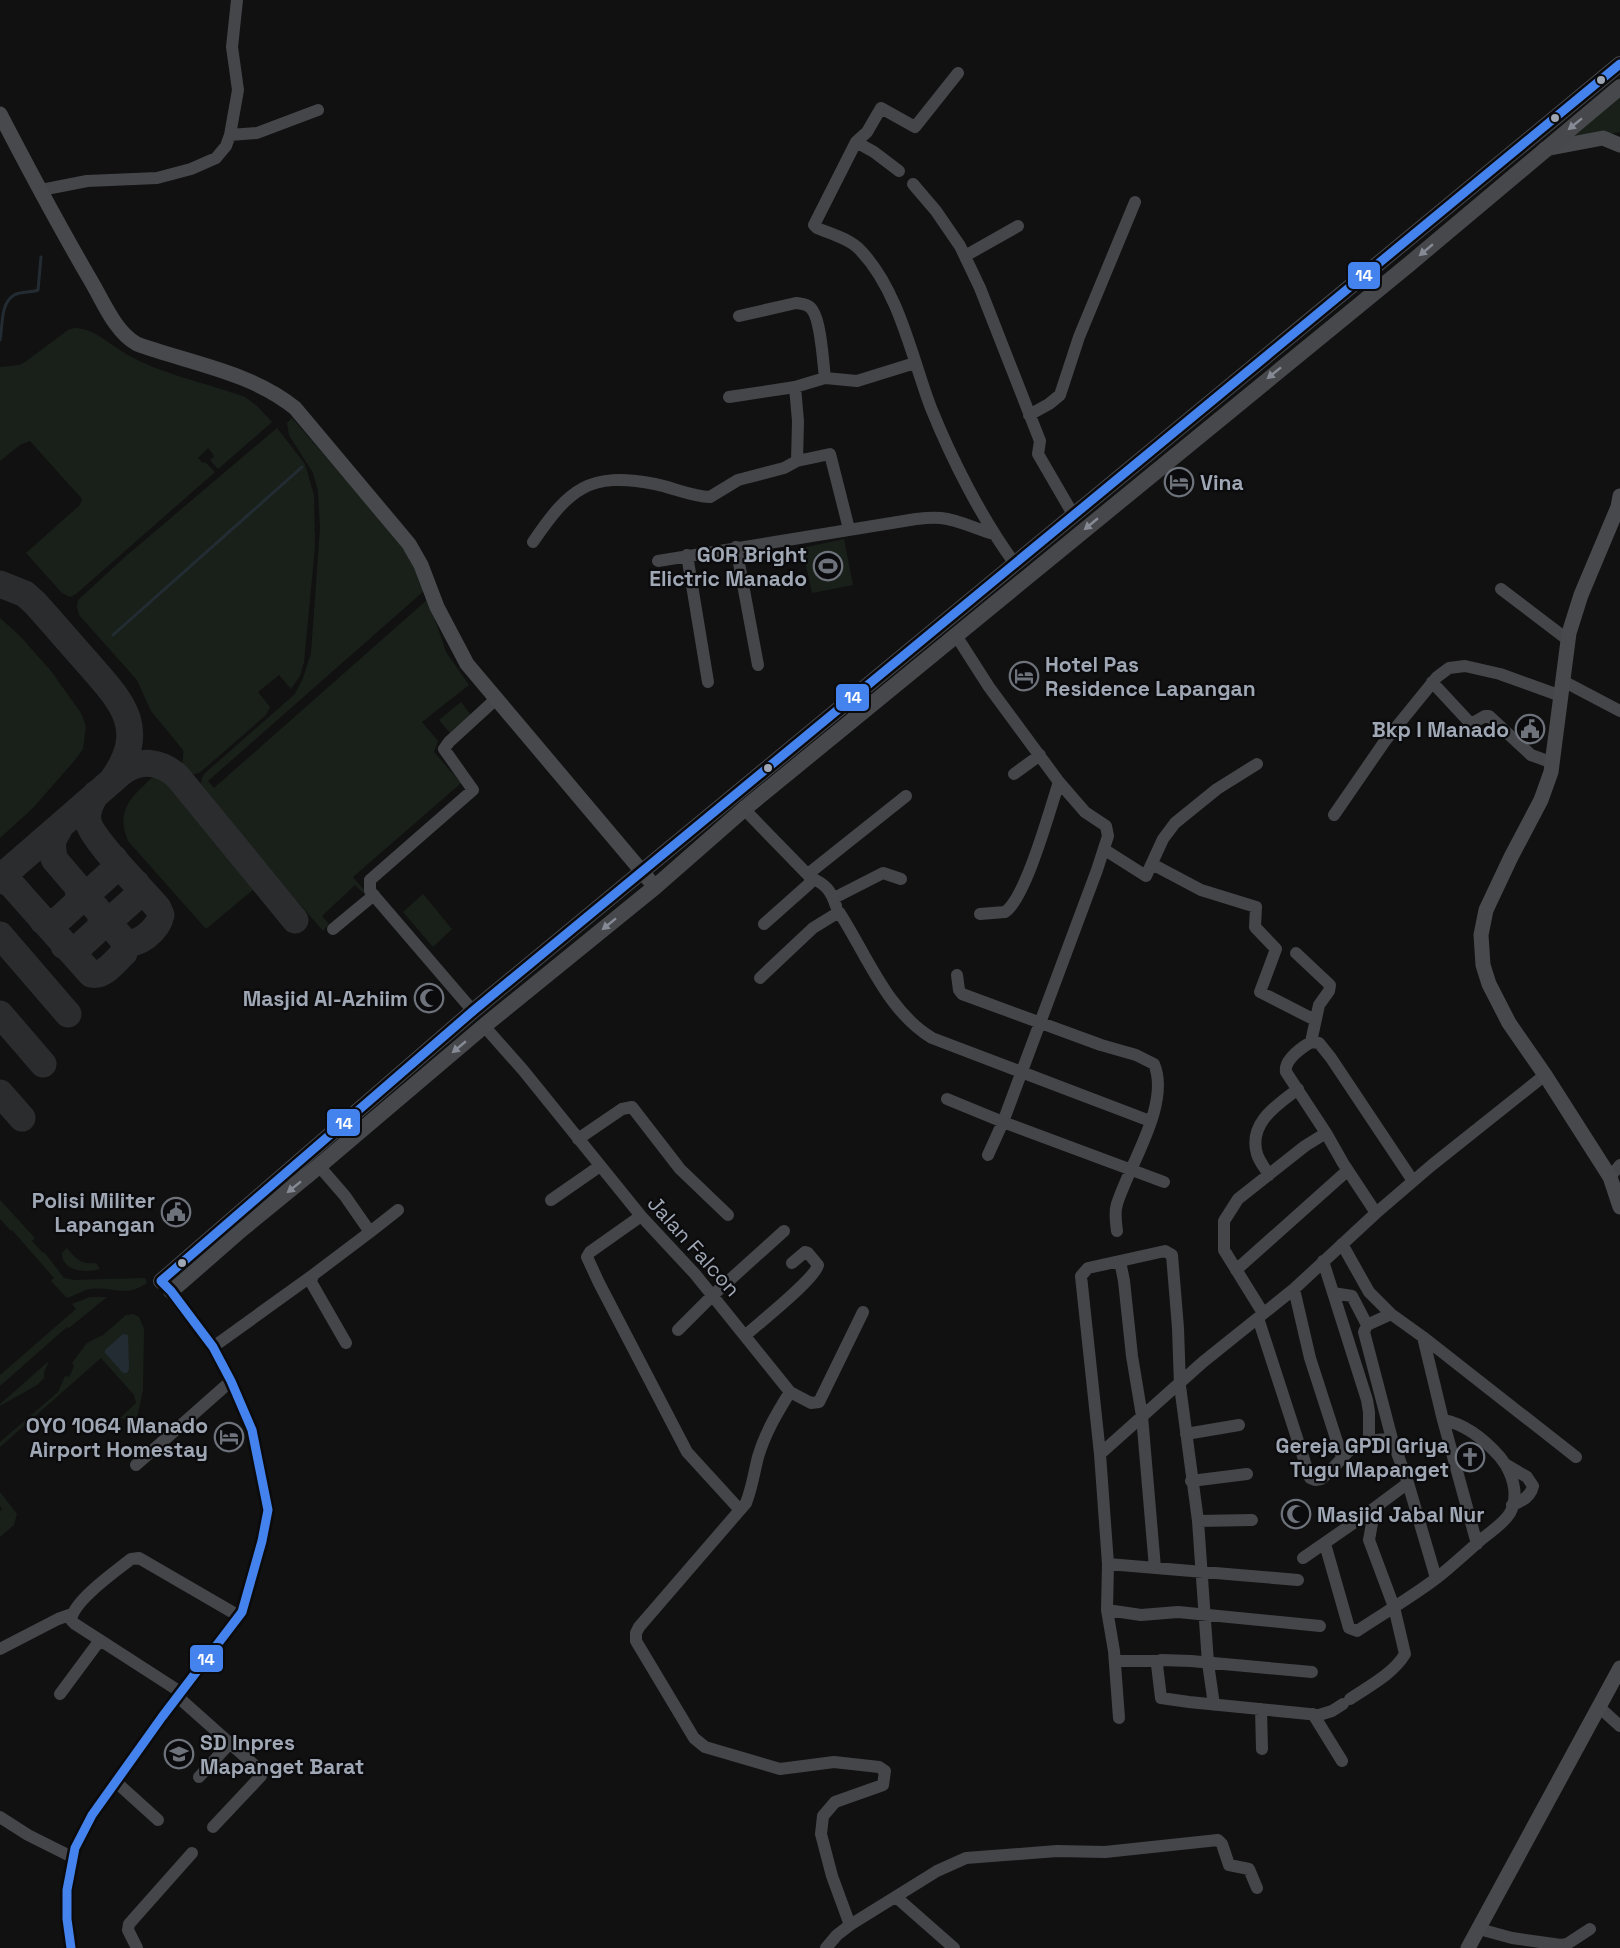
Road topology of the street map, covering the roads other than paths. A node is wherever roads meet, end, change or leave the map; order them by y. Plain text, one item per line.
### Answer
1 (237, 0) edge
2 (1620, 64) edge
3 (958, 73) dead end
4 (1620, 87) edge
5 (318, 110) dead end
6 (0, 114) edge
7 (1620, 134) edge
8 (230, 135) junction
9 (1603, 138) junction
10 (856, 142) junction
11 (1620, 145) edge
12 (1545, 149) junction
13 (899, 171) dead end
14 (913, 184) dead end
15 (41, 190) junction
16 (1136, 202) dead end
17 (1018, 225) dead end
18 (965, 256) junction
19 (739, 316) dead end
20 (915, 363) junction
21 (825, 378) junction
22 (795, 387) junction
23 (729, 397) dead end
24 (1029, 415) junction
25 (797, 461) junction
26 (1108, 487) junction
27 (1119, 501) junction
28 (1619, 504) edge
29 (1074, 516) junction
30 (849, 528) junction
31 (994, 534) junction
32 (532, 542) dead end
33 (736, 547) junction
34 (687, 555) junction
35 (657, 561) dead end
36 (1015, 564) junction
37 (1501, 589) dead end
38 (957, 637) junction
39 (1568, 640) junction
40 (758, 665) dead end
41 (708, 682) dead end
42 (1432, 682) junction
43 (1562, 689) junction
44 (496, 699) junction
45 (1620, 711) edge
46 (805, 738) junction
47 (816, 752) junction
48 (1040, 755) junction
49 (1553, 763) junction
50 (1257, 764) dead end
51 (1014, 774) dead end
52 (1059, 782) junction
53 (906, 796) dead end
54 (744, 810) junction
55 (1334, 815) dead end
56 (1105, 850) junction
57 (1152, 864) junction
58 (642, 872) junction
59 (810, 876) junction
60 (901, 879) dead end
61 (655, 886) junction
62 (374, 895) junction
63 (834, 898) junction
64 (839, 912) junction
65 (980, 914) dead end
66 (764, 924) dead end
67 (333, 929) dead end
68 (1296, 953) dead end
69 (957, 975) dead end
70 (760, 978) dead end
71 (473, 1011) junction
72 (1315, 1020) junction
73 (1040, 1022) junction
74 (484, 1026) junction
75 (1311, 1042) junction
76 (1022, 1074) junction
77 (1545, 1075) junction
78 (1298, 1089) junction
79 (947, 1099) dead end
80 (1150, 1121) junction
81 (1003, 1122) junction
82 (1326, 1133) junction
83 (578, 1139) junction
84 (988, 1155) dead end
85 (319, 1166) junction
86 (600, 1166) junction
87 (1131, 1170) junction
88 (1347, 1170) junction
89 (1615, 1171) edge
90 (1269, 1175) junction
91 (1413, 1181) junction
92 (1164, 1182) dead end
93 (550, 1200) dead end
94 (1620, 1207) edge
95 (398, 1210) dead end
96 (1376, 1213) junction
97 (728, 1215) dead end
98 (641, 1216) junction
99 (784, 1231) dead end
100 (1117, 1231) dead end
101 (370, 1232) junction
102 (1342, 1244) junction
103 (1120, 1261) junction
104 (1323, 1261) junction
105 (792, 1263) dead end
106 (1236, 1270) junction
107 (314, 1275) junction
108 (166, 1286) junction
109 (1294, 1289) junction
110 (1369, 1292) junction
111 (1333, 1293) junction
112 (713, 1295) junction
113 (1352, 1296) junction
114 (863, 1312) dead end
115 (1391, 1314) junction
116 (1261, 1316) junction
117 (1367, 1325) junction
118 (678, 1330) dead end
119 (746, 1335) junction
120 (1422, 1336) junction
121 (346, 1343) dead end
122 (213, 1347) junction
123 (231, 1381) junction
124 (1180, 1381) junction
125 (790, 1392) junction
126 (1142, 1414) junction
127 (1443, 1420) junction
128 (1239, 1425) dead end
129 (1186, 1434) junction
130 (1392, 1439) junction
131 (1369, 1441) junction
132 (1100, 1454) junction
133 (1342, 1457) junction
134 (1576, 1457) dead end
135 (1506, 1464) junction
136 (136, 1465) dead end
137 (1247, 1474) dead end
138 (1191, 1482) junction
139 (1408, 1483) junction
140 (1512, 1505) junction
141 (740, 1510) junction
142 (1365, 1515) junction
143 (1252, 1520) dead end
144 (1198, 1521) junction
145 (1325, 1544) junction
146 (1477, 1544) junction
147 (1303, 1558) dead end
148 (1108, 1564) junction
149 (1155, 1568) junction
150 (1202, 1573) junction
151 (1436, 1578) junction
152 (1298, 1580) dead end
153 (1394, 1607) junction
154 (1107, 1610) junction
155 (72, 1614) junction
156 (1205, 1615) junction
157 (239, 1617) junction
158 (1320, 1626) dead end
159 (100, 1640) junction
160 (0, 1649) edge
161 (1115, 1661) junction
162 (1159, 1661) junction
163 (1208, 1663) junction
164 (1620, 1668) edge
165 (1312, 1672) dead end
166 (60, 1694) dead end
167 (180, 1695) junction
168 (1214, 1705) junction
169 (1599, 1707) junction
170 (1262, 1709) junction
171 (1314, 1714) junction
172 (1119, 1718) dead end
173 (1620, 1726) edge
174 (230, 1743) junction
175 (1262, 1749) dead end
176 (1342, 1761) dead end
177 (199, 1777) dead end
178 (116, 1782) junction
179 (0, 1817) edge
180 (159, 1820) dead end
181 (213, 1827) dead end
182 (192, 1853) dead end
183 (72, 1857) junction
184 (1257, 1888) dead end
185 (896, 1897) junction
186 (850, 1925) junction
187 (1479, 1929) junction
188 (1590, 1929) dead end
189 (71, 1948) edge
190 (137, 1948) edge
191 (826, 1948) edge
192 (954, 1948) edge
193 (1468, 1948) edge

1 - 8 street
2 - 26 highway
3 - 10 street
4 -> 12 highway
5 - 8 street
6 - 15 main road
7 - 9 main road
8 - 15 street
9 - 11 main road
9 - 12 main road
10 - 13 street
10 - 20 street
12 -> 27 highway
14 - 18 street
15 - 44 main road
16 - 24 street
17 - 18 street
18 - 24 street
19 - 21 street
20 - 21 street
20 - 31 street
21 - 22 street
22 - 23 street
22 - 25 street
24 - 29 street
25 - 30 street
25 - 32 street
26 - 27 highway
26 - 29 highway
27 -> 38 highway
28 - 39 main road
29 - 36 highway
30 - 31 street
30 - 33 street
31 - 36 street
33 - 34 street
33 - 40 street
34 - 35 street
34 - 41 street
36 - 46 highway
37 - 39 street
38 - 47 highway
38 - 48 street
39 - 43 main road
42 - 43 street
42 - 49 street
42 - 55 street
43 - 45 street
43 - 49 main road
44 - 58 main road
44 - 62 street
46 - 47 highway
46 - 58 highway
47 - 54 highway
48 - 51 street
48 - 52 street
49 - 77 main road
50 - 57 street
52 - 56 street
52 - 65 street
53 - 59 street
54 - 59 street
54 - 61 highway
56 - 57 street
56 - 73 street
57 - 72 street
58 - 61 main road
58 - 71 highway
59 - 63 street
59 - 66 street
60 - 63 street
61 -> 74 highway
62 - 67 street
62 - 71 street
63 - 64 street
64 - 70 street
64 - 76 street
68 - 72 street
69 - 73 street
71 - 108 highway
72 - 75 street
73 - 76 street
73 - 80 street
74 - 83 street, Jalan Falcon
74 -> 85 highway
75 - 78 street
75 - 91 street
76 - 80 street
76 - 81 street
77 - 89 main road
77 - 91 street
78 - 82 street
78 - 90 street
79 - 81 street
80 - 87 street
81 - 84 street
81 - 87 street
82 - 88 street
82 - 90 street
83 - 86 street, Jalan Falcon
83 - 97 street
85 - 101 street
85 -> 108 highway
86 - 93 street
86 - 98 street, Jalan Falcon
87 - 92 street
87 - 100 street
88 - 96 street
88 - 106 street
89 - 94 main road
90 - 106 street
91 - 96 street
95 - 101 street
96 - 102 street
98 - 112 street, Jalan Falcon
98 - 141 street
99 - 112 street
101 - 107 street
102 - 104 street
102 - 110 street
103 - 124 street
103 - 126 street
103 - 132 street
104 - 109 street
104 - 111 street
105 - 119 street
106 - 116 street
107 - 121 street
107 - 122 street
108 - 122 street
109 - 116 street
109 - 133 street
110 - 113 street
110 - 115 street
111 - 113 street
111 - 131 street
112 - 118 street
112 - 119 street, Jalan Falcon
113 - 117 street
114 - 125 street
115 - 117 street
115 - 120 street
116 - 124 street
116 - 133 street
117 - 130 street
119 - 125 street, Jalan Falcon
120 - 127 street
120 - 134 street
122 - 123 street
123 - 136 street
123 - 157 street
124 - 126 street
124 - 129 street
125 - 141 street
126 - 132 street
126 - 149 street
127 - 135 street
127 - 146 street
128 - 129 street
129 - 138 street
130 - 131 street
130 - 139 street
131 - 133 street
132 - 148 street
135 - 140 street
135 - 140 street
137 - 138 street
138 - 144 street
139 - 142 street
139 - 151 street
140 - 146 street
141 - 186 street
142 - 145 street
142 - 153 street
143 - 144 street
144 - 150 street
145 - 147 street
145 - 153 street
146 - 151 street
148 - 149 street
148 - 154 street
149 - 150 street
150 - 152 street
150 - 156 street
151 - 153 street
153 - 171 street
154 - 156 street
154 - 161 street
155 - 157 street
155 - 159 street
155 - 160 street
156 - 158 street
156 - 163 street
157 - 167 street
159 - 166 street
159 - 167 street
161 - 162 street
161 - 172 street
162 - 163 street
162 - 168 street
163 - 165 street
163 - 168 street
164 - 169 main road
167 - 174 street
167 - 178 street
168 - 170 street
169 - 173 street
169 - 187 main road
170 - 171 street
170 - 175 street
171 - 176 street
174 - 177 street
174 - 181 street
178 - 180 street
178 - 183 street
179 - 183 street
182 - 190 street
183 - 189 street
184 - 185 street
185 - 186 street
185 - 192 street
186 - 191 street
187 - 188 street
187 - 193 main road

